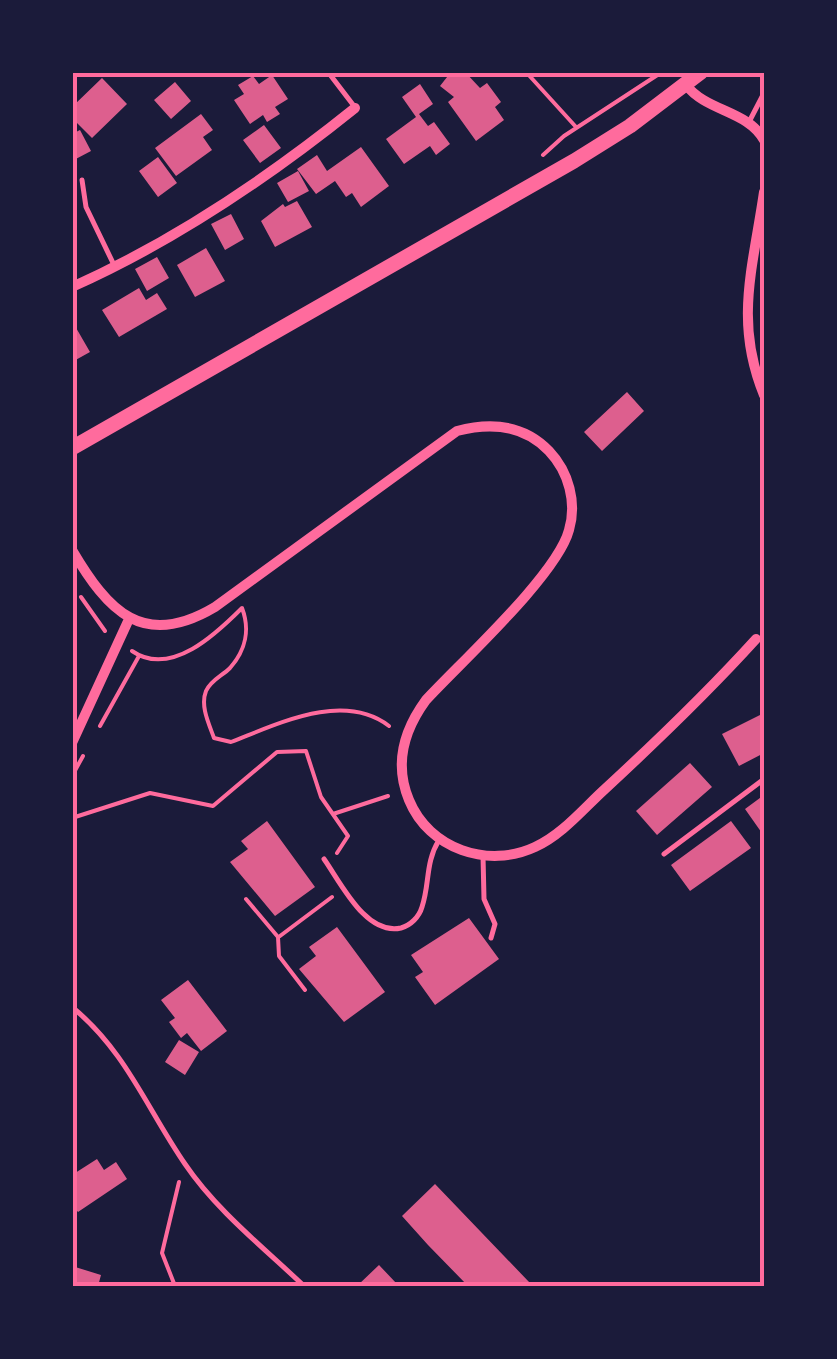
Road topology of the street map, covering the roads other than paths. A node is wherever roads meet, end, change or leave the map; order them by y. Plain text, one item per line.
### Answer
1 (328, 72) edge
2 (700, 72) edge
3 (686, 85) junction
4 (764, 93) edge
5 (356, 108) joint
6 (749, 122) junction
7 (764, 140) edge
8 (82, 180) dead end
9 (764, 192) edge
10 (116, 267) junction
11 (72, 287) edge
12 (764, 395) edge
13 (72, 448) edge
14 (72, 550) edge
15 (128, 619) junction
16 (760, 642) edge
17 (72, 743) edge
18 (764, 779) edge
19 (440, 839) junction
20 (664, 854) dead end
21 (482, 856) junction
22 (324, 859) dead end
23 (491, 938) dead end
24 (72, 1007) edge
25 (304, 1286) edge

1 - 5 lane
2 - 3 main road
3 - 6 street
3 - 13 main road
4 - 6 lane
5 - 10 street
6 - 7 street
8 - 10 lane
9 - 12 street
10 - 11 street
14 - 15 street
15 - 17 street
15 - 19 street
16 - 21 street
18 - 20 lane
19 - 21 street
19 - 22 lane
21 - 23 lane
24 - 25 lane

